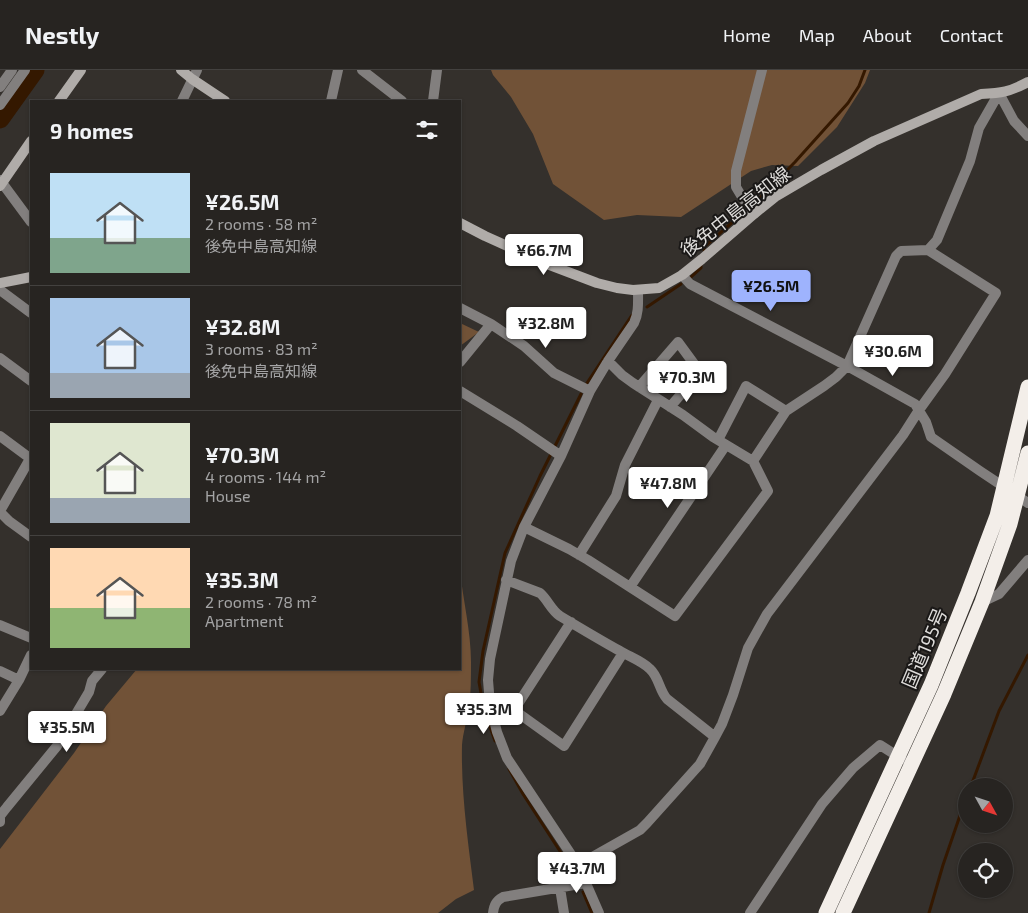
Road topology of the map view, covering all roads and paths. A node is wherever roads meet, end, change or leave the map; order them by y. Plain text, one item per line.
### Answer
1 (12, 70) edge
2 (25, 70) edge
3 (81, 70) edge
4 (181, 70) edge
5 (338, 70) edge
6 (437, 70) edge
7 (762, 70) edge
8 (367, 72) edge
9 (195, 75) edge
10 (1028, 82) edge
11 (0, 87) edge
12 (999, 93) junction
13 (60, 100) edge
14 (182, 100) edge
15 (224, 100) edge
16 (331, 100) edge
17 (401, 100) edge
18 (433, 100) edge
19 (0, 105) edge
20 (1028, 136) edge
21 (30, 142) edge
22 (1, 183) edge
23 (754, 214) junction
24 (30, 221) edge
25 (461, 224) edge
26 (928, 250) junction
27 (682, 275) junction
28 (30, 276) edge
29 (0, 283) edge
30 (0, 290) edge
31 (638, 290) junction
32 (461, 309) edge
33 (30, 312) edge
34 (491, 324) junction
35 (0, 358) edge
36 (461, 361) edge
37 (608, 361) junction
38 (847, 366) junction
39 (30, 380) edge
40 (639, 387) junction
41 (1028, 387) edge
42 (461, 392) edge
43 (590, 392) junction
44 (658, 400) junction
45 (670, 407) junction
46 (786, 410) junction
47 (918, 410) junction
48 (0, 436) edge
49 (722, 443) junction
50 (1028, 453) edge
51 (559, 454) junction
52 (753, 461) junction
53 (30, 462) edge
54 (1004, 487) junction
55 (1023, 500) edge
56 (0, 511) edge
57 (524, 527) junction
58 (30, 536) edge
59 (579, 555) junction
60 (1028, 560) edge
61 (506, 580) junction
62 (630, 587) junction
63 (982, 602) junction
64 (571, 622) junction
65 (1, 629) edge
66 (30, 638) edge
67 (623, 653) junction
68 (30, 656) edge
69 (101, 670) edge
70 (0, 671) edge
71 (19, 680) junction
72 (489, 697) junction
73 (0, 710) edge
74 (514, 710) junction
75 (715, 737) junction
76 (898, 757) junction
77 (912, 764) junction
78 (0, 816) edge
79 (0, 822) edge
80 (578, 865) junction
81 (586, 883) junction
82 (560, 888) junction
83 (493, 913) edge
84 (564, 913) edge
85 (599, 913) edge
86 (750, 913) edge
87 (826, 913) edge
88 (843, 913) edge

1 - 11 street
2 - 19 street
3 - 13 main road
4 - 9 main road
5 - 16 street
6 - 18 street
7 - 23 street
8 - 17 street
9 - 14 street
9 - 15 main road
10 - 12 main road, 後免中島高知線
12 - 20 street
12 - 23 main road, 後免中島高知線
12 - 26 street
21 - 22 main road
22 - 24 street
23 - 27 main road, 後免中島高知線
25 - 31 main road, 後免中島高知線
26 - 38 street
26 - 47 street
27 - 31 main road, 後免中島高知線
27 - 38 street
28 - 29 main road
30 - 33 street
31 - 37 street
32 - 34 street
34 - 36 street
34 - 43 street
35 - 39 street
37 - 40 street
37 - 43 street
38 - 46 street
38 - 47 street
40 - 44 street
40 - 45 street
41 - 54 highway, 国道195号
42 - 51 street
43 - 51 street
44 - 45 street
44 - 59 street
45 - 49 street
46 - 49 street
46 - 52 street
47 - 54 street
47 - 75 street
48 - 53 street
49 - 52 street
49 - 62 street
50 - 55 highway, 国道195号
51 - 57 street
52 - 62 street
53 - 56 street
54 - 55 street
54 - 76 highway, 国道195号
55 - 63 highway, 国道195号
56 - 58 street
57 - 59 street
57 - 61 street
59 - 62 street
60 - 63 street
61 - 64 street
61 - 72 street
63 - 77 highway, 国道195号
64 - 67 street
64 - 74 street
65 - 66 street
67 - 74 street
67 - 75 street
68 - 71 street
69 - 78 street
70 - 71 street
71 - 73 street
72 - 74 street
72 - 80 street
75 - 80 street
76 - 77 street
76 - 86 street
76 - 87 highway, 国道195号
77 - 88 highway, 国道195号
78 - 79 street
80 - 81 street
81 - 82 street
81 - 85 street
82 - 83 street
82 - 84 street

